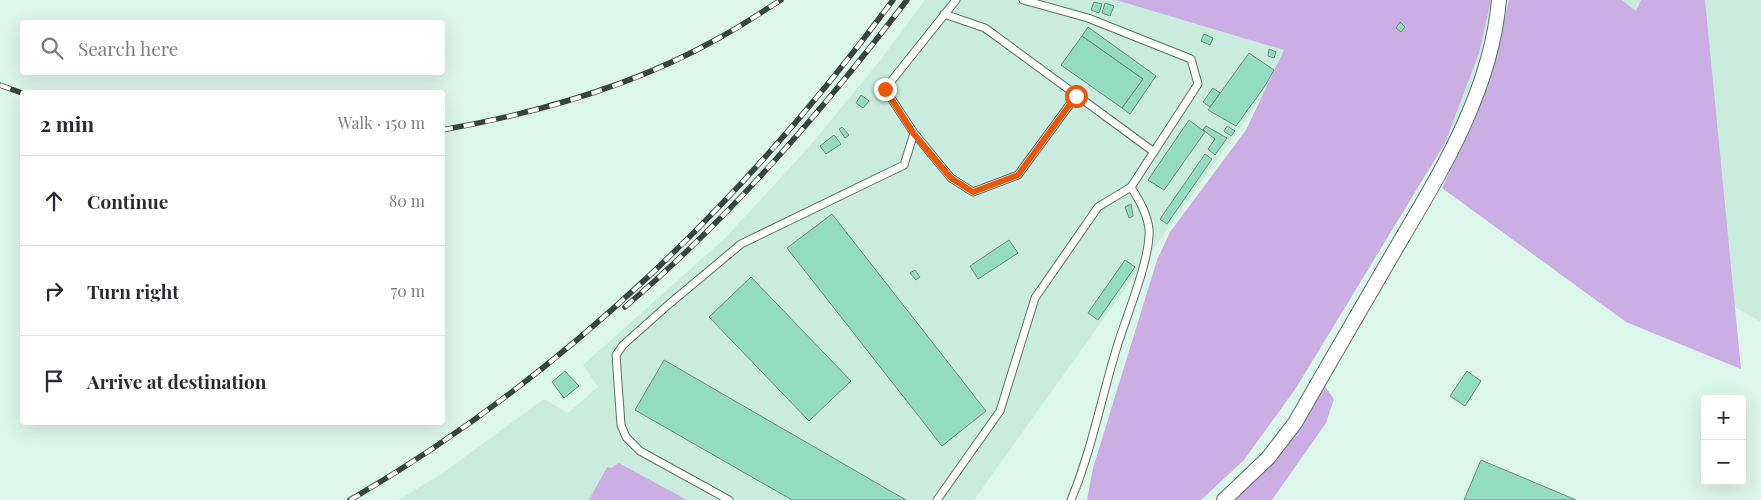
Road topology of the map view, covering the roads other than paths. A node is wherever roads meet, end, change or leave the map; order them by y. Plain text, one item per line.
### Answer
1 (956, 0) edge
2 (1023, 0) edge
3 (1499, 0) edge
4 (944, 14) junction
5 (1076, 96) junction
6 (914, 134) junction
7 (1154, 152) junction
8 (1132, 186) junction
9 (730, 500) edge
10 (937, 500) edge
11 (1071, 500) edge
12 (1224, 500) edge

1 - 4 lane
2 - 7 lane
3 - 12 street
4 - 5 lane
4 - 6 lane
5 - 6 lane
5 - 7 lane
6 - 9 lane
7 - 8 lane
8 - 10 lane
8 - 11 lane

